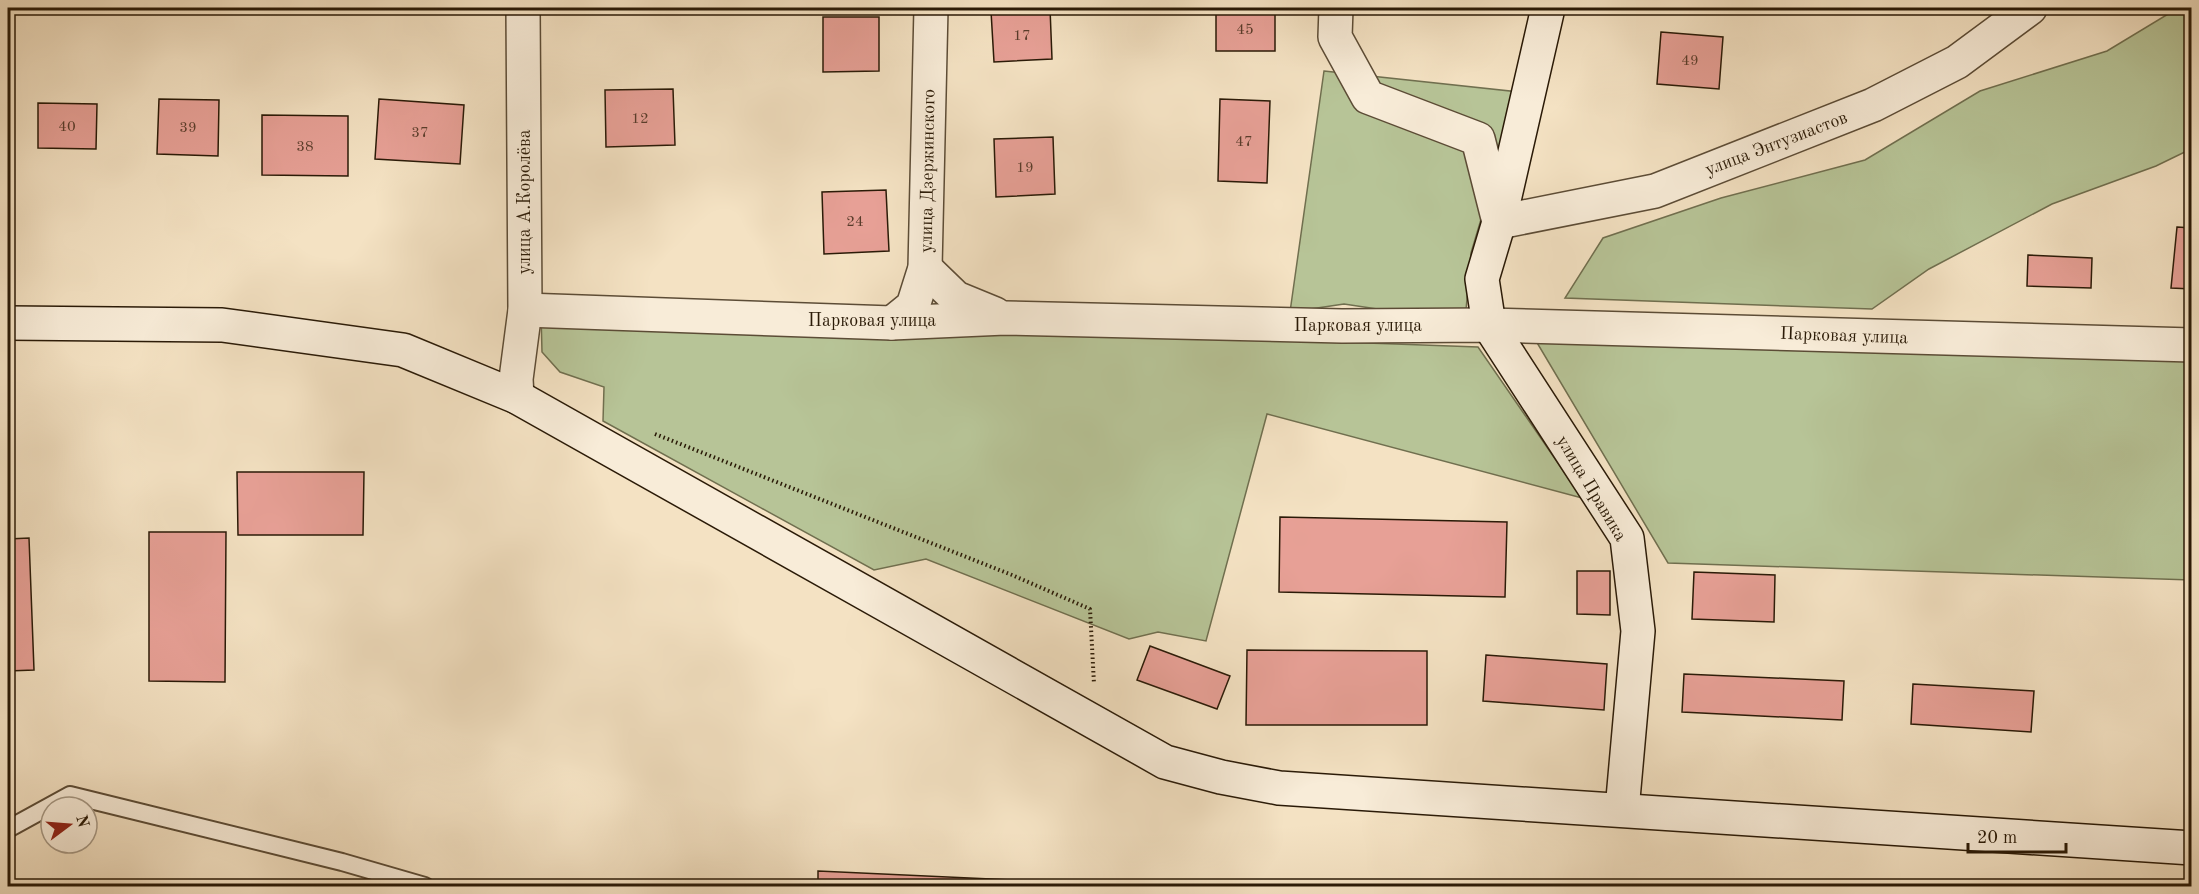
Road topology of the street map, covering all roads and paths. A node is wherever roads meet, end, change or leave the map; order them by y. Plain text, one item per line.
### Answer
1 (523, 8) edge
2 (931, 8) edge
3 (1336, 8) edge
4 (1548, 8) edge
5 (2030, 8) edge
6 (1498, 222) junction
7 (925, 268) junction
8 (525, 310) junction
9 (1005, 318) junction
10 (8, 323) edge
11 (892, 323) junction
12 (1489, 325) junction
13 (2192, 345) edge
14 (517, 397) junction
15 (1622, 810) junction
16 (8, 830) edge
17 (2192, 848) edge
18 (425, 886) edge

1 - 8 street, улица А.Королёва
2 - 7 street, улица Дзержинского
3 - 6 street, улица Правика
4 - 6 street, улица Правика
5 - 6 street, улица Энтузиастов
6 - 12 street, улица Правика
7 - 9 street
7 - 11 street, улица Дзержинского
8 - 11 street, Парковая улица
8 - 14 street, улица А.Королёва
9 - 11 street, Парковая улица
9 - 12 street, Парковая улица
10 - 14 street
12 - 13 street, Парковая улица
12 - 15 street, улица Правика
14 - 15 street
15 - 17 street
16 - 18 lane

